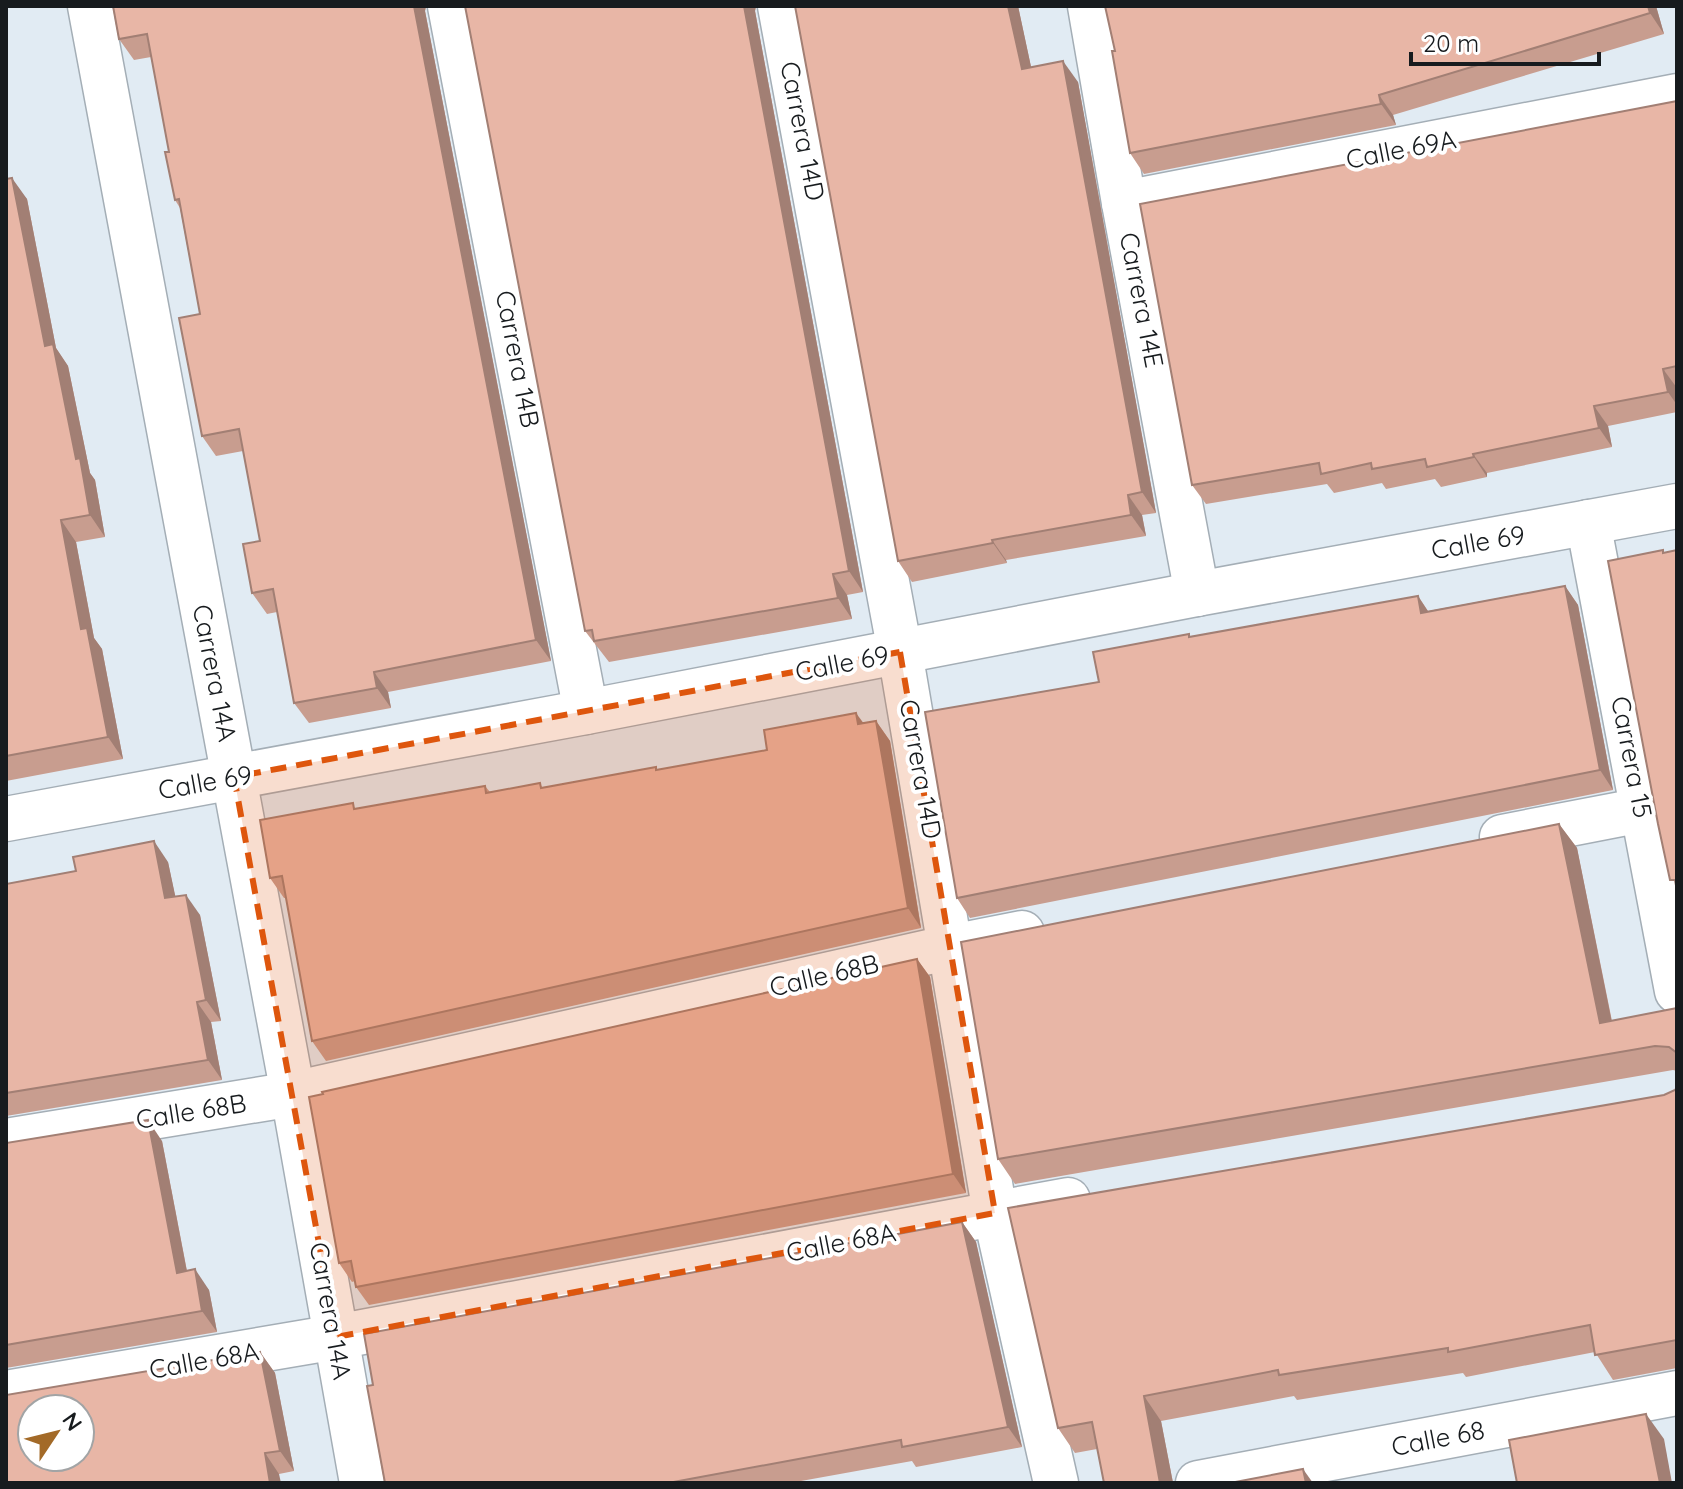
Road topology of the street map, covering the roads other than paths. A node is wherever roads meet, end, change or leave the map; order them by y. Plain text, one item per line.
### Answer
1 (90, 6) edge
2 (450, 6) edge
3 (780, 6) edge
4 (1090, 6) edge
5 (1677, 96) edge
6 (1124, 203) junction
7 (1677, 506) edge
8 (1588, 522) junction
9 (1197, 594) junction
10 (900, 652) junction
11 (586, 712) junction
12 (234, 777) junction
13 (1642, 810) junction
14 (6, 819) edge
15 (1458, 846) edge
16 (1059, 925) edge
17 (951, 947) junction
18 (1677, 991) edge
19 (293, 1094) junction
20 (6, 1141) edge
21 (1103, 1194) edge
22 (995, 1213) junction
23 (336, 1337) junction
24 (6, 1393) edge
25 (1677, 1393) edge
26 (362, 1483) edge
27 (1056, 1483) edge
28 (1198, 1483) edge

1 - 12 street, Carrera 14A
2 - 11 street, Carrera 14B
3 - 10 street, Carrera 14D
4 - 6 street, Carrera 14E
5 - 6 street, Calle 69A
6 - 9 street, Carrera 14E
7 - 8 street, Calle 69
8 - 9 street, Calle 69
8 - 13 street, Carrera 15
9 - 10 street, Calle 69
10 - 11 street, Calle 69
10 - 17 street, Carrera 14D
11 - 12 street, Calle 69
12 - 14 street, Calle 69
12 - 19 street, Carrera 14A
13 - 15 street
13 - 18 street, Carrera 15
16 - 17 street, Calle 68B
17 - 19 street, Calle 68B
17 - 22 street, Carrera 14D
19 - 20 street, Calle 68B
19 - 23 street, Carrera 14A
21 - 22 street, Calle 68A
22 - 23 street, Calle 68A
22 - 27 street, Carrera 14D
23 - 24 street, Calle 68A
23 - 26 street, Carrera 14A
25 - 28 street, Calle 68

